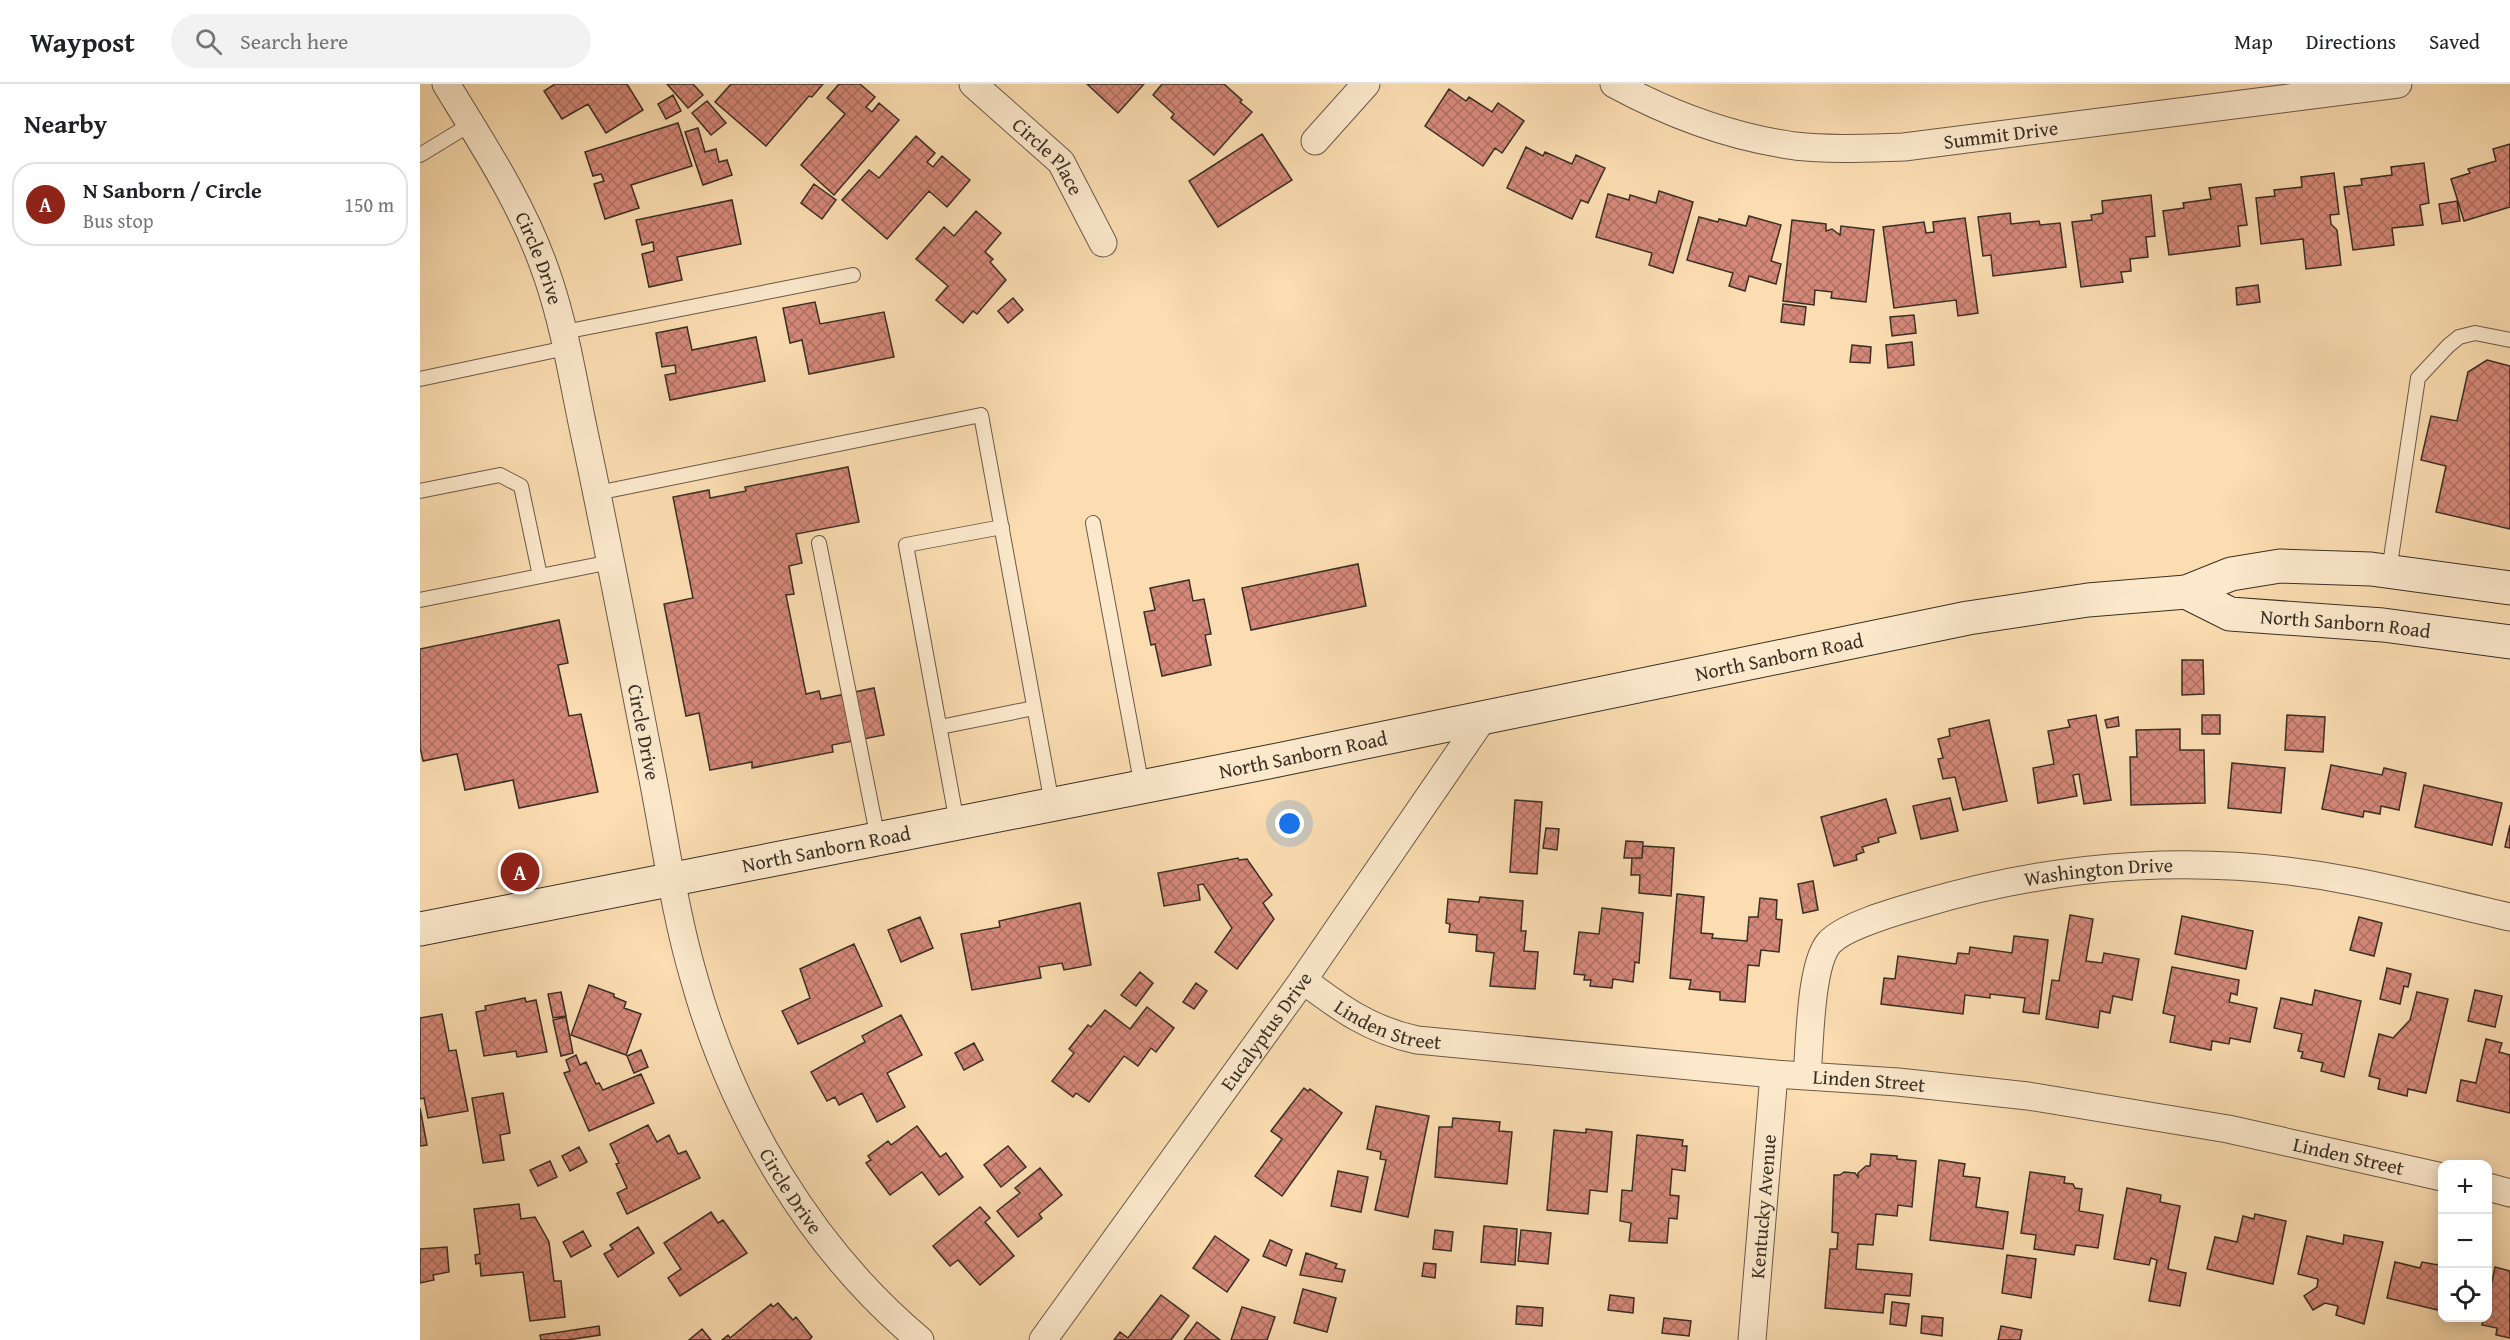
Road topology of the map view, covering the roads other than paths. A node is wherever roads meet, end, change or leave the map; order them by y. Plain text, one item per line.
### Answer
1 (446, 84) edge
2 (974, 84) edge
3 (1366, 84) edge
4 (1614, 84) edge
5 (2398, 84) edge
6 (471, 124) junction
7 (1315, 141) dead end
8 (420, 155) edge
9 (1103, 243) dead end
10 (853, 275) dead end
11 (565, 340) junction
12 (2510, 340) edge
13 (420, 379) edge
14 (420, 491) edge
15 (597, 493) junction
16 (1093, 523) dead end
17 (1002, 527) junction
18 (819, 543) dead end
19 (611, 562) junction
20 (2389, 571) junction
21 (540, 576) junction
22 (2510, 588) edge
23 (2186, 592) junction
24 (420, 600) edge
25 (2510, 642) edge
26 (1034, 708) junction
27 (1483, 718) junction
28 (940, 727) junction
29 (1142, 787) junction
30 (1052, 804) junction
31 (957, 823) junction
32 (878, 839) junction
33 (672, 881) junction
34 (2510, 916) edge
35 (420, 929) edge
36 (1303, 980) junction
37 (1774, 1074) junction
38 (1807, 1075) junction
39 (2438, 1176) edge
40 (2492, 1188) edge
41 (2510, 1192) edge
42 (920, 1340) edge
43 (1043, 1340) edge
44 (1752, 1340) edge

1 - 6 street, Circle Drive
2 - 9 street, Circle Place
3 - 7 street
4 - 5 street, Summit Drive
6 - 8 lane
6 - 11 street, Circle Drive
10 - 11 lane
11 - 13 lane
11 - 15 street, Circle Drive
12 - 20 lane
14 - 21 lane
15 - 17 lane
15 - 19 street, Circle Drive
16 - 29 lane
17 - 26 lane
17 - 28 lane
18 - 32 lane
19 - 21 lane
19 - 33 street, Circle Drive
20 - 22 main road, North Sanborn Road
20 - 23 main road, North Sanborn Road
21 - 24 lane
23 - 25 main road, North Sanborn Road
23 - 27 main road, North Sanborn Road
26 - 28 lane
26 - 30 lane
27 - 29 main road, North Sanborn Road
27 - 36 street, Eucalyptus Drive
28 - 31 lane
29 - 30 main road, North Sanborn Road
30 - 31 main road, North Sanborn Road
31 - 32 main road, North Sanborn Road
32 - 33 main road, North Sanborn Road
33 - 35 main road, North Sanborn Road
33 - 42 street, Circle Drive
34 - 38 street, Washington Drive
36 - 37 street, Linden Street
36 - 43 street, Eucalyptus Drive
37 - 38 street, Linden Street
37 - 44 street, Kentucky Avenue
38 - 39 street, Linden Street
40 - 41 street

